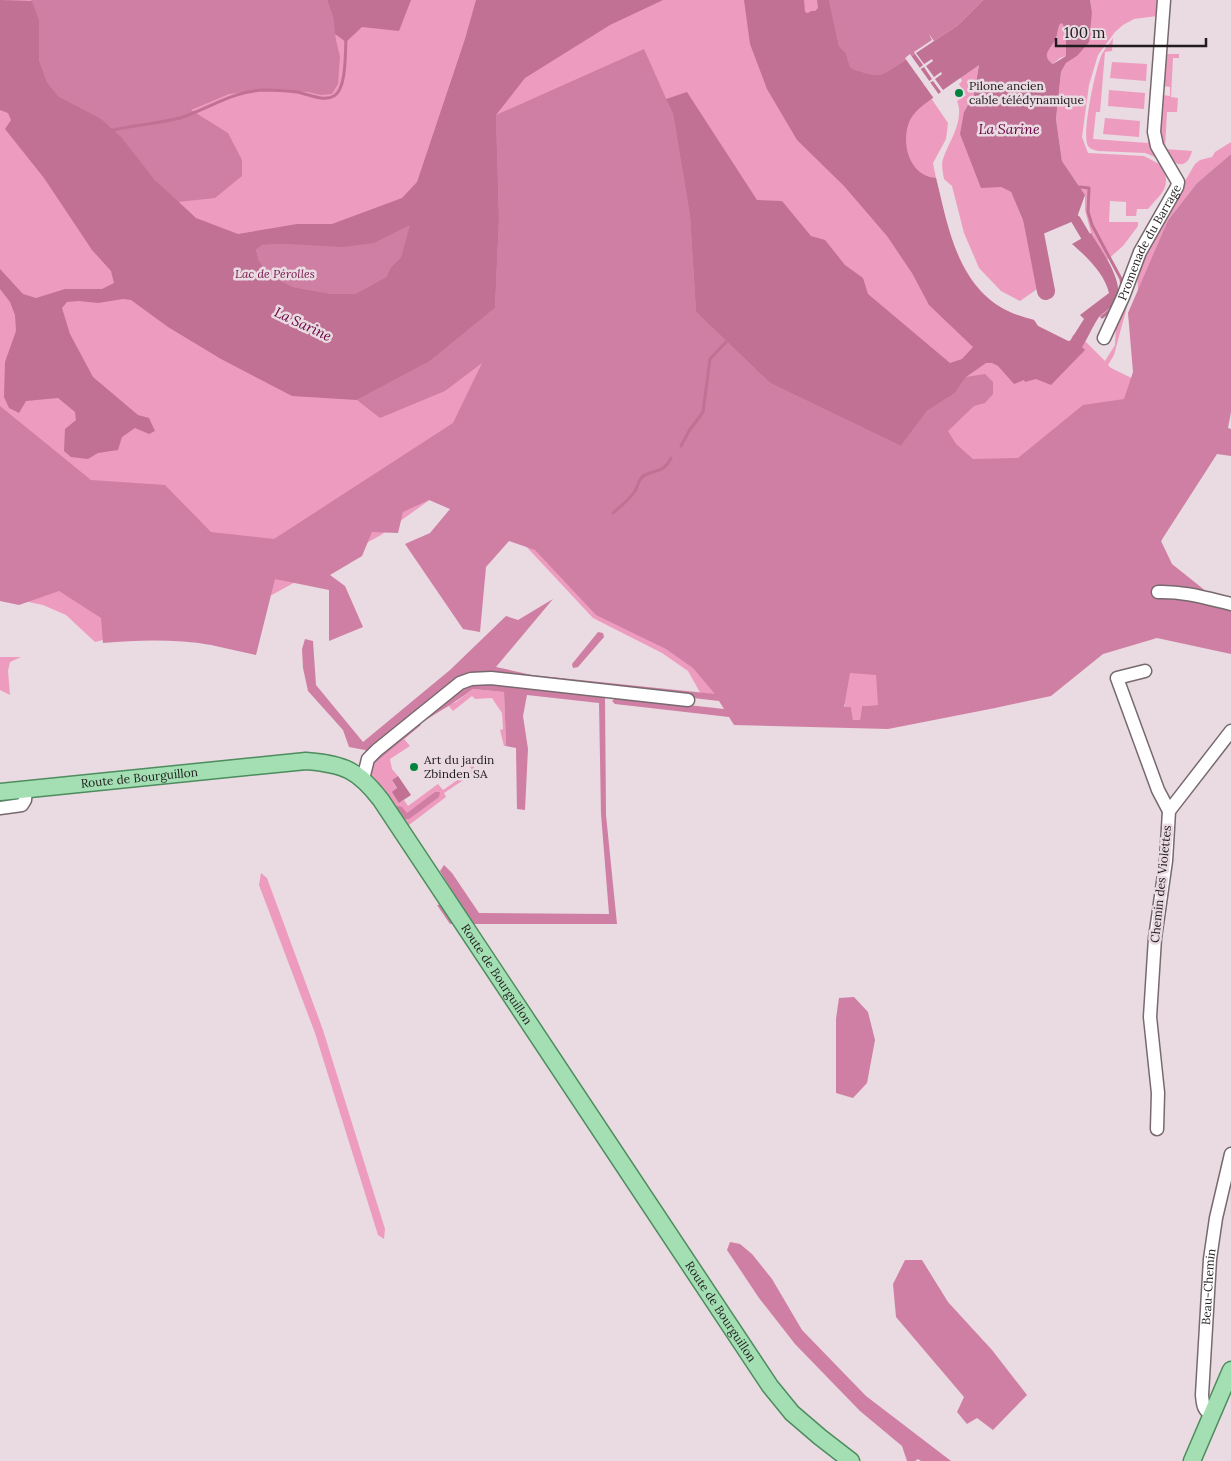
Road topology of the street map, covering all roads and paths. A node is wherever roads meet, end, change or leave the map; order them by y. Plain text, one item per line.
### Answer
1 (1164, 0) edge
2 (1104, 338) dead end
3 (1158, 592) dead end
4 (1231, 604) edge
5 (1145, 671) dead end
6 (688, 700) dead end
7 (1231, 731) edge
8 (364, 779) junction
9 (26, 789) junction
10 (0, 792) edge
11 (0, 808) edge
12 (1169, 810) junction
13 (1157, 1129) dead end
14 (1231, 1154) edge
15 (1231, 1370) edge
16 (1212, 1415) junction
17 (851, 1461) edge
18 (1192, 1461) edge

1 - 2 street, Promenade du Barrage
3 - 4 street
5 - 12 street, Chemin des Violettes
6 - 8 street
7 - 12 street
8 - 9 main road, Route de Bourguillon
8 - 17 main road, Route de Bourguillon
9 - 10 main road, Route de Bourguillon
9 - 11 street
12 - 13 street, Chemin des Violettes
14 - 16 street, Beau-Chemin
15 - 16 main road
16 - 18 main road

